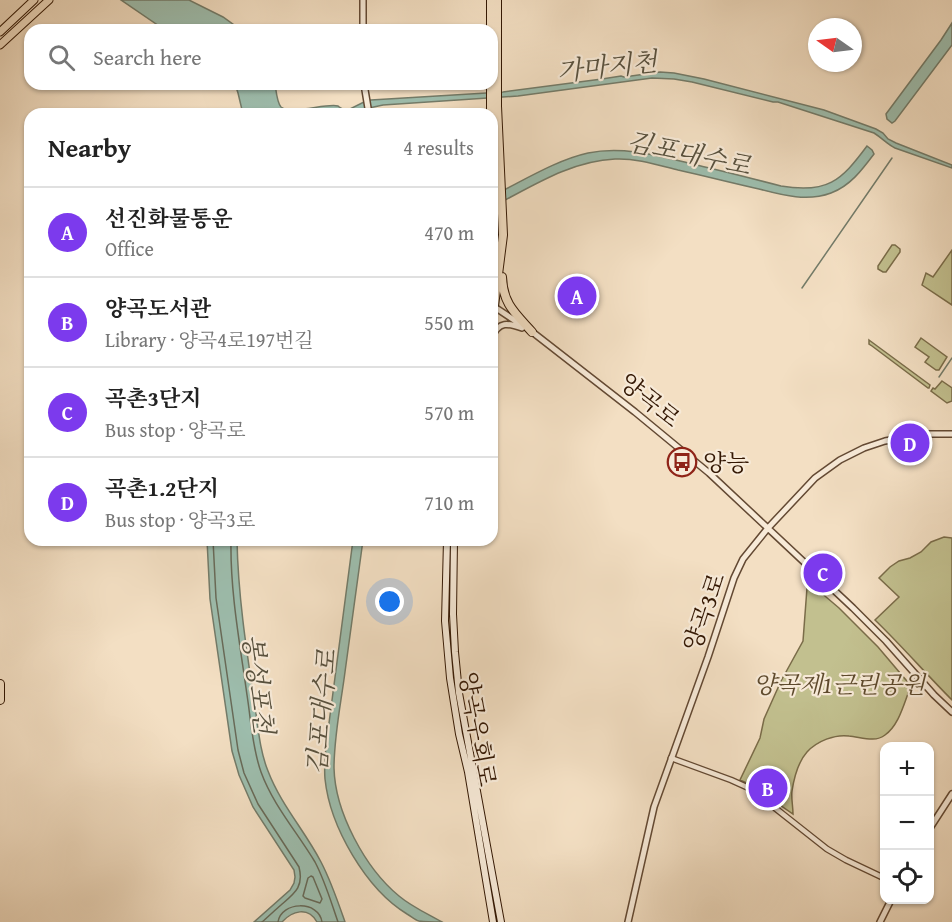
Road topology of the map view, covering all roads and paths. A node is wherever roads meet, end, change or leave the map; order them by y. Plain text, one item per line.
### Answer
1 (34, 0) edge
2 (49, 0) edge
3 (363, 0) edge
4 (491, 0) edge
5 (497, 0) edge
6 (363, 24) edge
7 (491, 24) edge
8 (496, 24) edge
9 (0, 32) edge
10 (0, 45) edge
11 (364, 90) edge
12 (494, 90) edge
13 (368, 108) edge
14 (493, 108) edge
15 (498, 155) edge
16 (503, 235) junction
17 (498, 270) edge
18 (498, 309) edge
19 (498, 329) edge
20 (532, 332) junction
21 (952, 434) edge
22 (768, 528) junction
23 (447, 546) edge
24 (454, 546) edge
25 (0, 684) edge
26 (0, 699) edge
27 (952, 712) edge
28 (671, 758) junction
29 (952, 794) edge
30 (934, 822) edge
31 (880, 876) edge
32 (889, 904) edge
33 (493, 922) edge
34 (501, 922) edge
35 (628, 922) edge
36 (880, 922) edge

1 - 9 main road
2 - 10 main road
3 - 6 street
4 - 7 highway
5 - 8 highway
11 - 13 street
12 - 14 highway
15 - 16 highway
16 - 17 highway
16 - 20 highway
18 - 20 street, 양곡로
19 - 20 street
20 - 22 street, 양곡로
21 - 22 street, 양곡3로
22 - 27 street, 양곡로
22 - 28 street, 양곡3로
23 - 33 main road, 양곡우회로
24 - 34 main road, 양곡우회로
25 - 26 highway
28 - 31 street
28 - 35 street, 양곡3로
29 - 30 street
32 - 36 street

